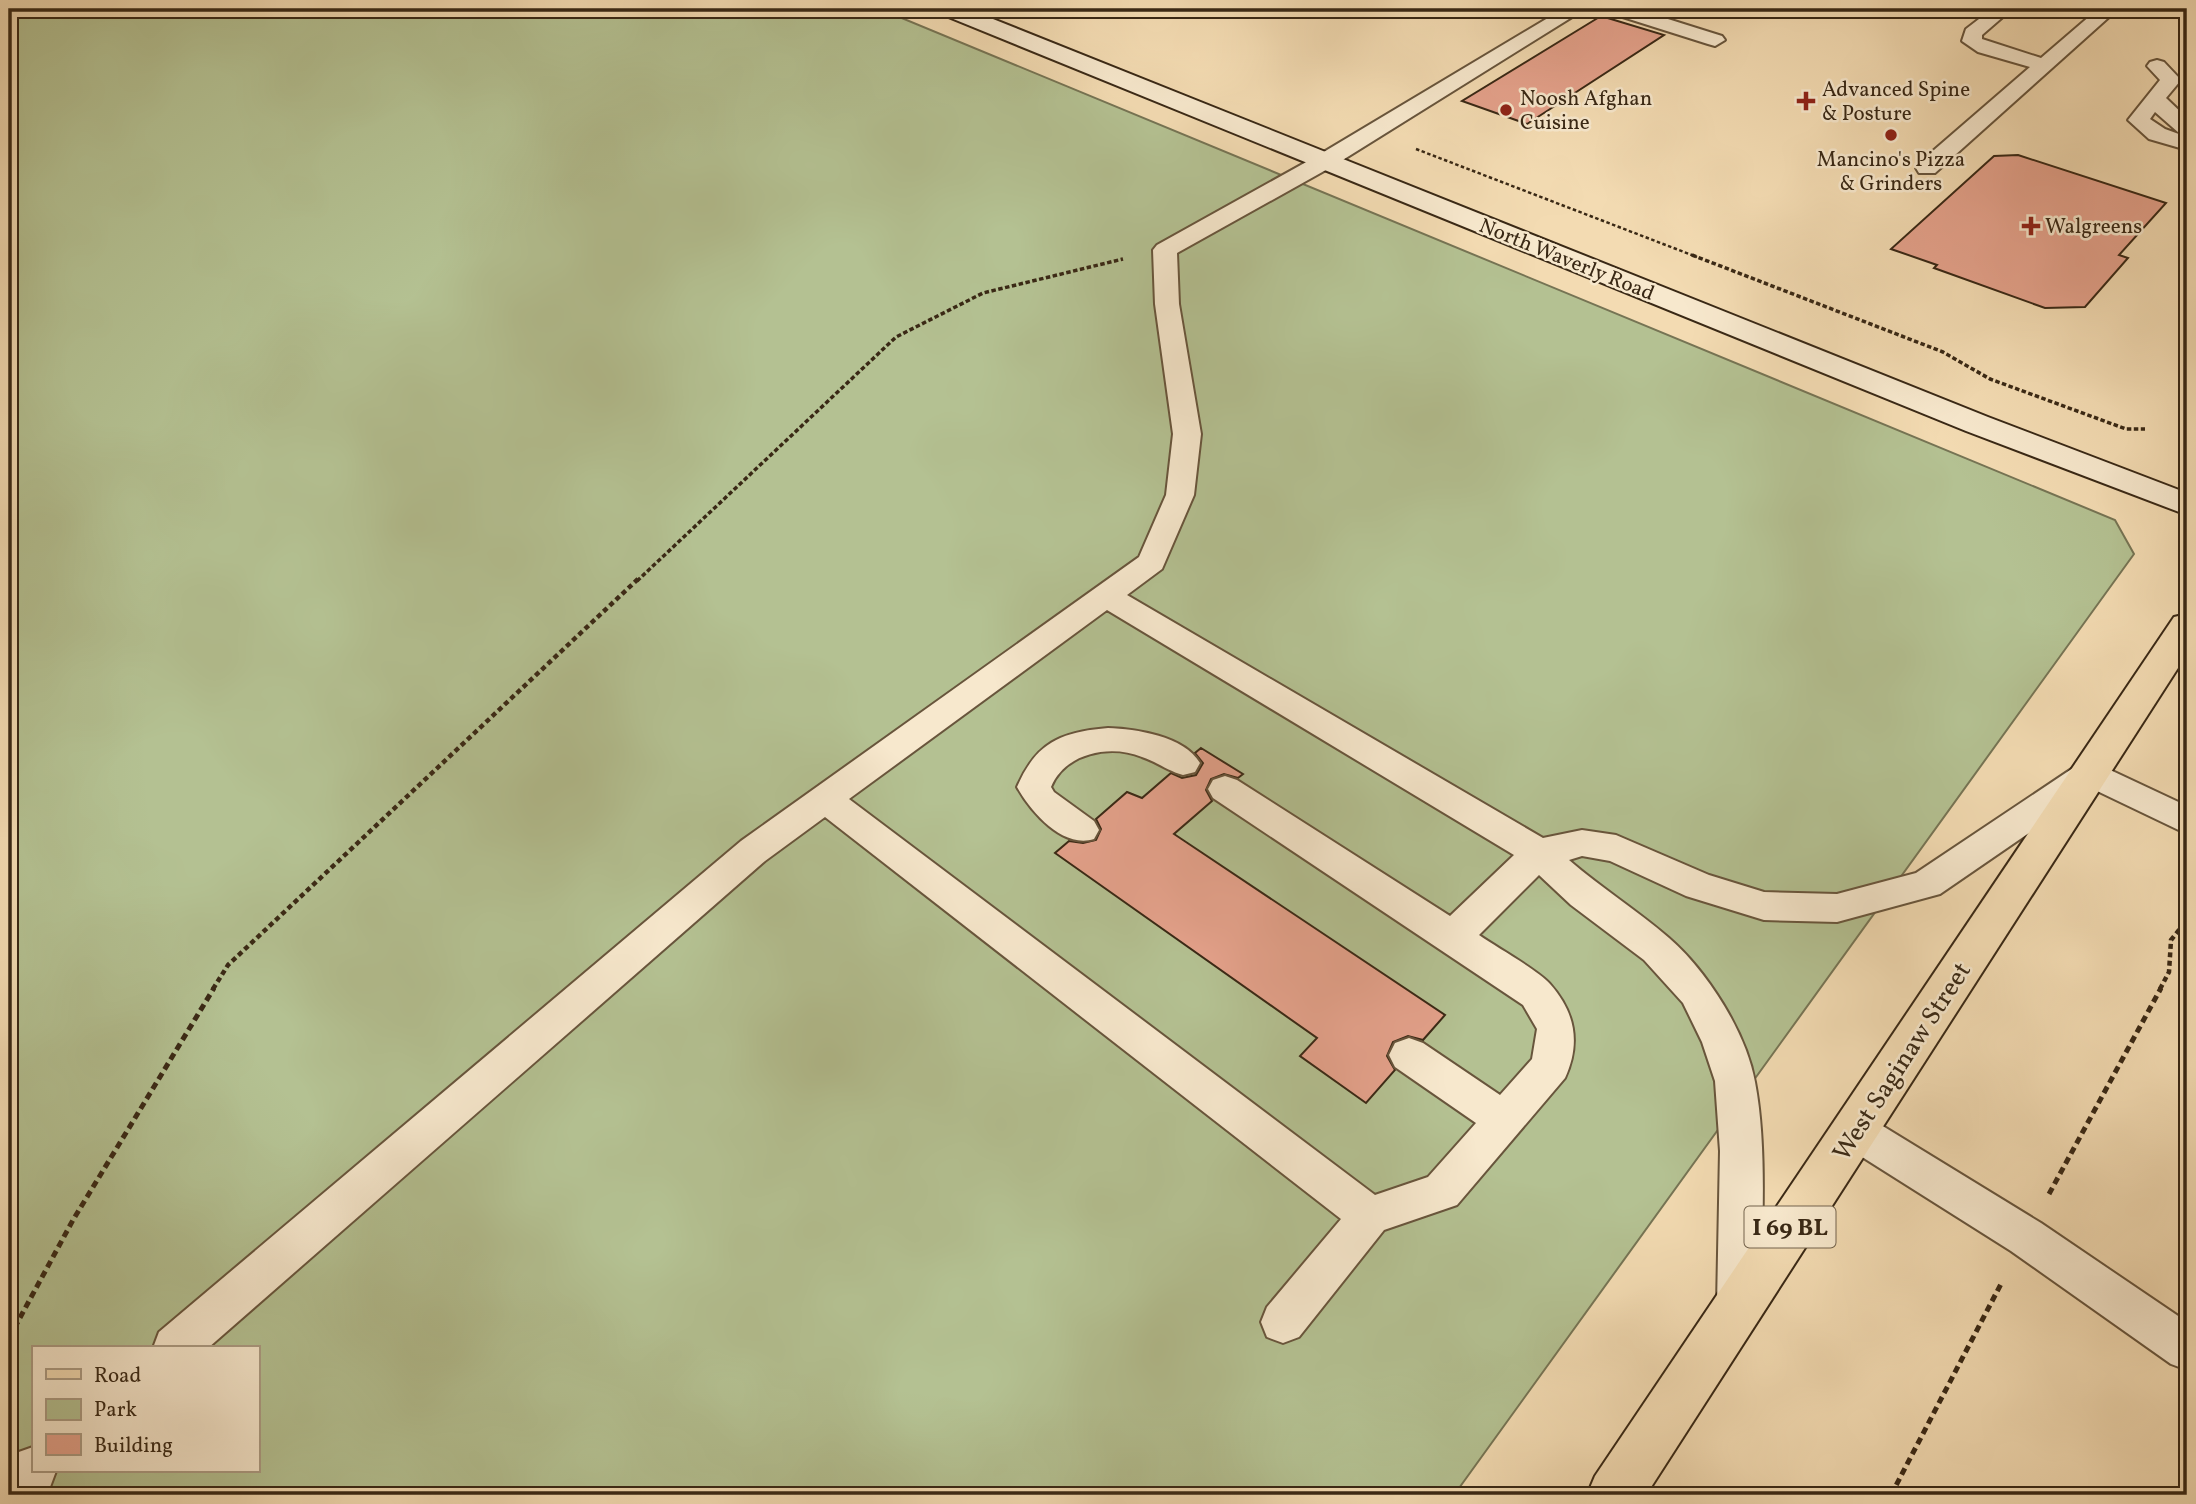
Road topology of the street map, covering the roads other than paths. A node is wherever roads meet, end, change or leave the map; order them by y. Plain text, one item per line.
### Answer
1 (1576, 9) edge
2 (1617, 9) edge
3 (2003, 9) edge
4 (2109, 9) edge
5 (964, 12) edge
6 (1715, 40) dead end
7 (2044, 65) junction
8 (2157, 66) dead end
9 (2155, 97) junction
10 (2187, 128) edge
11 (2187, 144) edge
12 (1325, 160) junction
13 (1927, 168) dead end
14 (2187, 505) edge
15 (1107, 596) junction
16 (2187, 626) edge
17 (1183, 763) dead end
18 (2091, 773) junction
19 (1225, 789) dead end
20 (825, 799) junction
21 (2187, 821) edge
22 (1082, 830) dead end
23 (1539, 853) junction
24 (1452, 937) junction
25 (1409, 1055) dead end
26 (1504, 1120) junction
27 (1854, 1130) junction
28 (1370, 1216) junction
29 (1739, 1305) junction
30 (1283, 1322) dead end
31 (177, 1346) edge
32 (2187, 1348) edge
33 (32, 1471) edge
34 (9, 1492) edge
35 (1614, 1495) edge

1 - 12 lane
2 - 6 lane
3 - 7 lane
4 - 7 lane
5 - 12 main road, North Waverly Road
7 - 13 lane
8 - 9 lane
9 - 10 lane
9 - 11 lane
12 - 14 main road, North Waverly Road
12 - 15 lane
15 - 20 lane
15 - 23 lane
16 - 18 main road, West Saginaw Street / I 69 BL
17 - 22 lane
18 - 21 lane
18 - 23 lane
18 - 27 main road, West Saginaw Street / I 69 BL
19 - 24 lane
20 - 28 lane
20 - 31 lane
23 - 24 lane
23 - 29 lane
24 - 26 lane
25 - 26 lane
26 - 28 lane
27 - 29 main road, West Saginaw Street / I 69 BL
27 - 32 lane
28 - 30 lane
29 - 35 main road, West Saginaw Street / I 69 BL
33 - 34 lane

